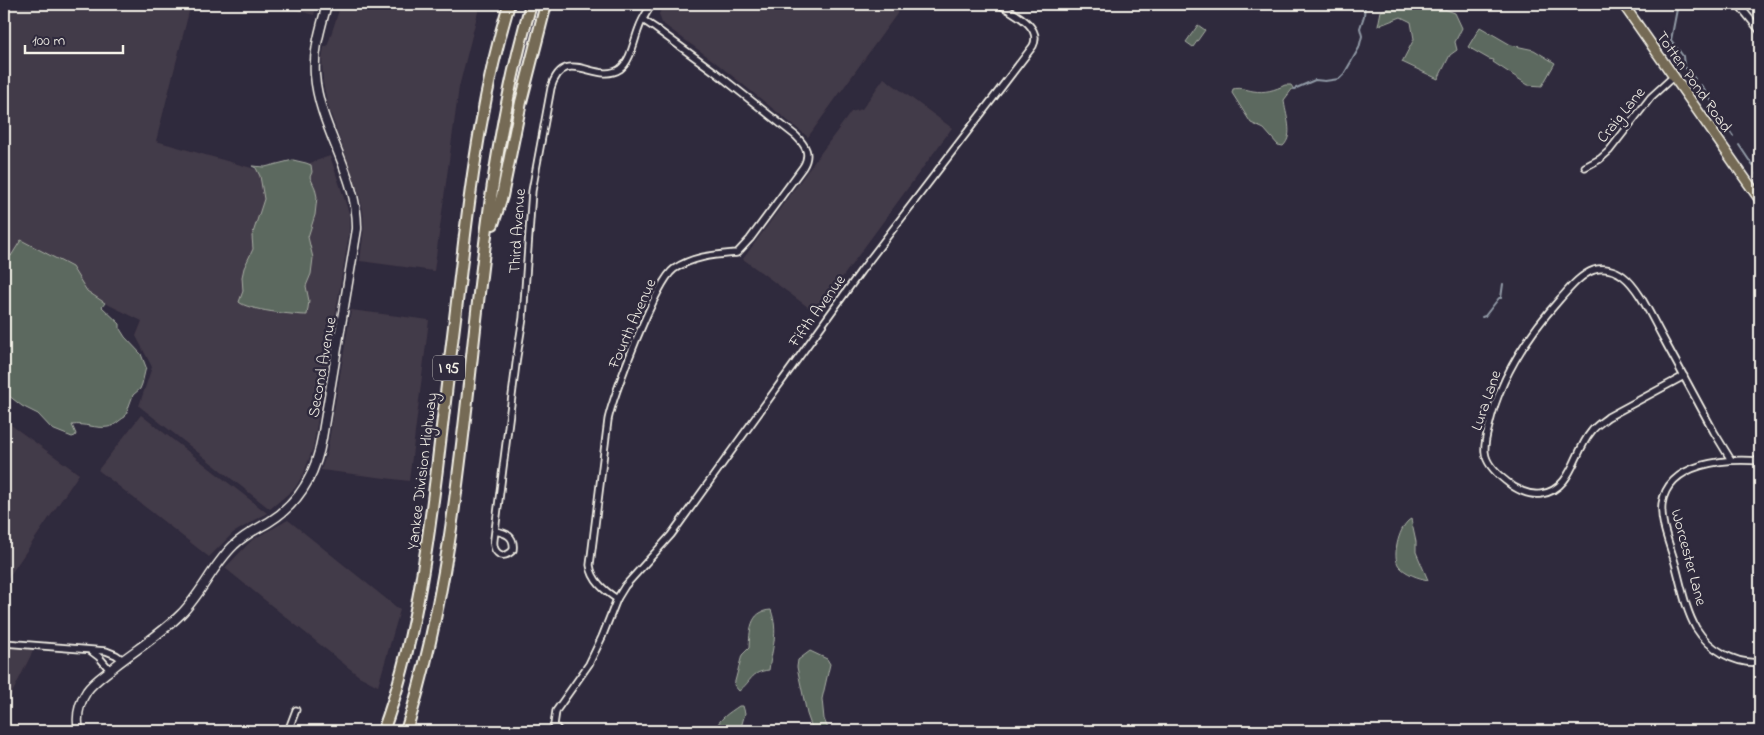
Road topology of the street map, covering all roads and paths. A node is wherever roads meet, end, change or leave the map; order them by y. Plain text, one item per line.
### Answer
1 (327, 4) edge
2 (509, 4) edge
3 (531, 4) edge
4 (546, 4) edge
5 (652, 4) edge
6 (999, 4) edge
7 (1623, 4) edge
8 (1738, 4) edge
9 (642, 20) junction
10 (1760, 31) edge
11 (1674, 76) junction
12 (1585, 167) dead end
13 (1760, 200) edge
14 (485, 246) junction
15 (1684, 376) junction
16 (1731, 460) junction
17 (1760, 461) edge
18 (495, 531) junction
19 (617, 599) junction
20 (4, 643) edge
21 (86, 650) junction
22 (124, 660) junction
23 (1760, 662) edge
24 (110, 670) junction
25 (296, 710) dead end
26 (79, 731) edge
27 (288, 731) edge
28 (383, 731) edge
29 (406, 731) edge
30 (559, 731) edge

1 - 22 street, Second Avenue
2 - 28 highway, Yankee Division Highway / I 95
3 - 14 highway, I 95
4 - 14 highway
5 - 9 street, Third Avenue
6 - 19 street, Fifth Avenue
7 - 11 main road, Totten Pond Road
8 - 10 street
9 - 18 street, Third Avenue
9 - 19 street, Fourth Avenue
11 - 12 street, Craig Lane
11 - 13 main road, Totten Pond Road
14 - 29 highway, I 95
15 - 15 street, Lura Lane
15 - 16 street, Lura Lane
16 - 17 street, Worcester Lane
16 - 23 street, Worcester Lane
18 - 18 street, Third Avenue
19 - 30 street, Fifth Avenue
20 - 21 street
21 - 22 street
21 - 24 street
22 - 24 street, Second Avenue
24 - 26 street, Second Avenue
25 - 27 street

